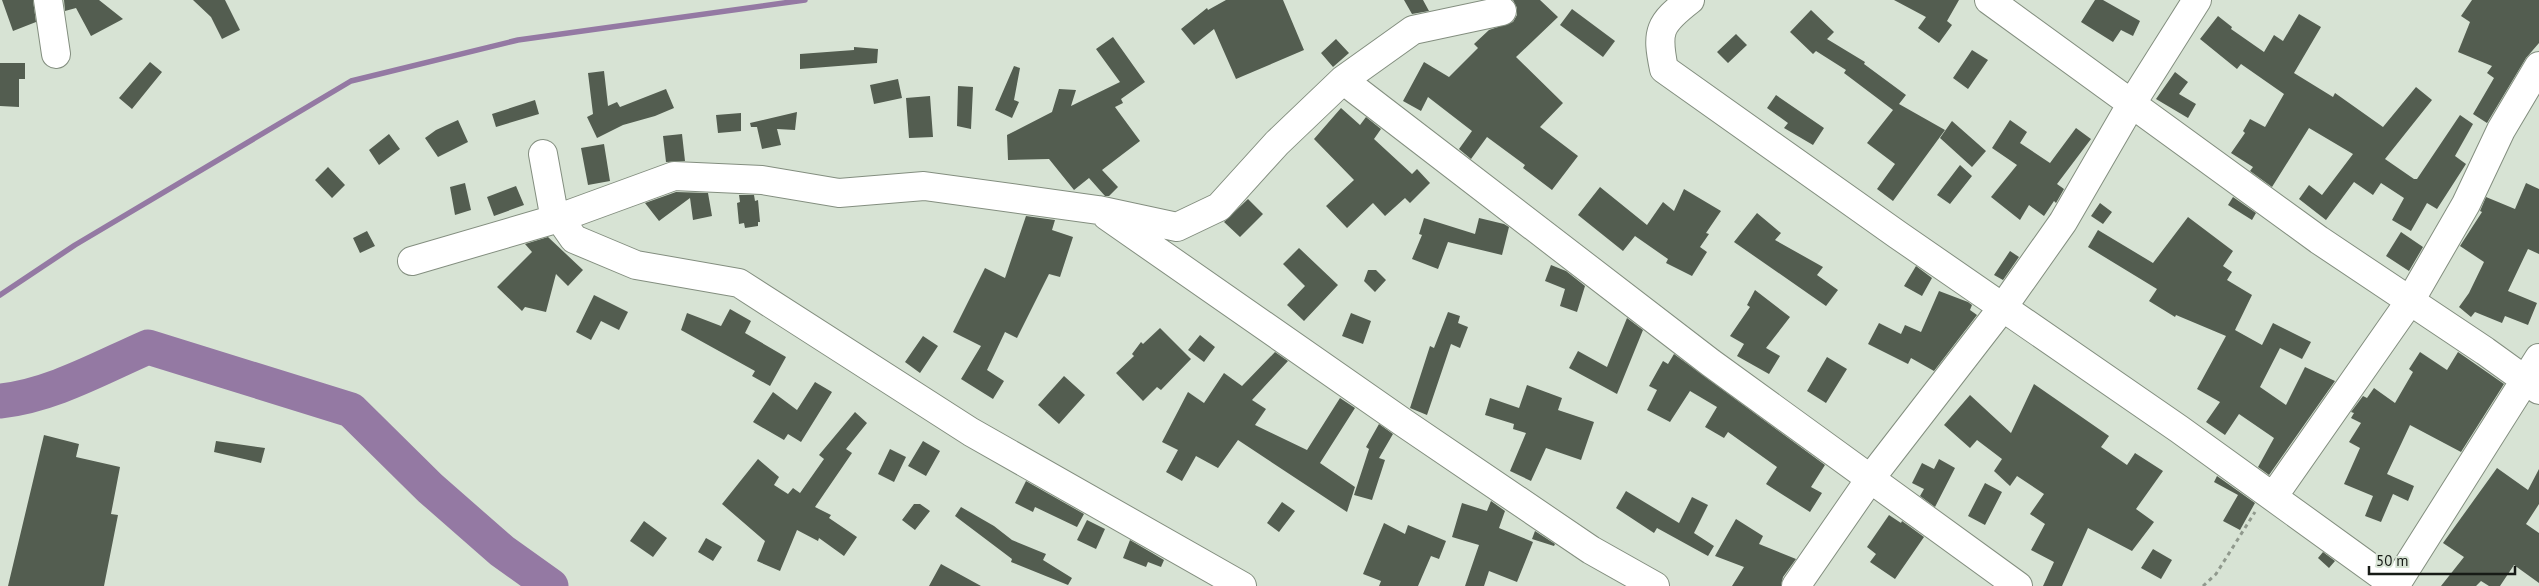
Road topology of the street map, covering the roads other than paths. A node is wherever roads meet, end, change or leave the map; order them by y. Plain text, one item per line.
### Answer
1 (48, 0) edge
2 (1690, 0) edge
3 (1989, 0) edge
4 (2197, 0) edge
5 (1502, 11) dead end
6 (56, 54) dead end
7 (2539, 66) edge
8 (1343, 80) junction
9 (2132, 103) junction
10 (543, 154) dead end
11 (1098, 210) junction
12 (559, 218) junction
13 (412, 261) dead end
14 (2410, 301) junction
15 (2003, 307) junction
16 (2535, 376) edge
17 (1870, 479) junction
18 (2269, 494) junction
19 (1242, 586) edge
20 (1655, 586) edge
21 (1796, 586) edge
22 (2018, 586) edge
23 (2396, 586) edge

1 - 6 street
2 - 15 street
3 - 9 street
4 - 9 street
5 - 8 street
7 - 14 street
8 - 11 street
8 - 17 street
9 - 14 street
9 - 15 street
10 - 12 street
11 - 12 street
11 - 20 street
12 - 13 street
12 - 19 street
14 - 16 street
14 - 18 street
15 - 17 street
15 - 18 street
16 - 23 street
17 - 21 street
17 - 22 street
18 - 23 street

